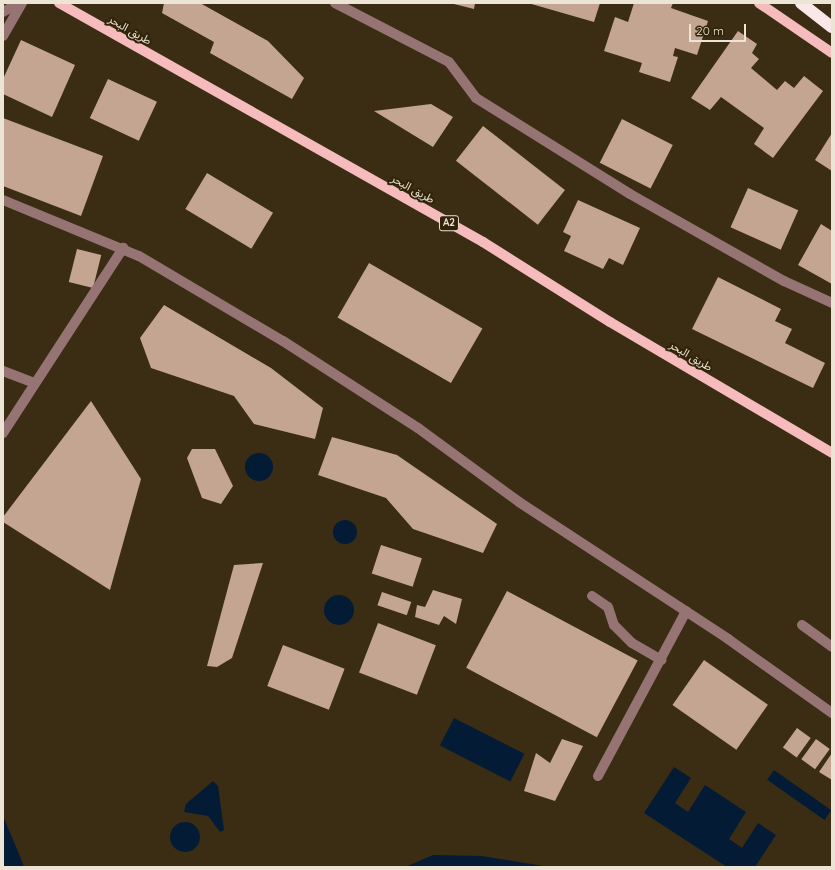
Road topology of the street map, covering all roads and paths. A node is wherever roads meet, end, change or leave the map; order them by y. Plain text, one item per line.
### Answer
1 (19, 3) edge
2 (22, 3) edge
3 (59, 3) edge
4 (334, 3) edge
5 (759, 3) edge
6 (801, 3) edge
7 (3, 12) edge
8 (832, 27) edge
9 (3, 36) edge
10 (832, 54) edge
11 (3, 200) edge
12 (123, 248) junction
13 (832, 303) edge
14 (3, 371) edge
15 (35, 383) junction
16 (3, 433) edge
17 (832, 453) edge
18 (592, 596) dead end
19 (686, 611) junction
20 (802, 625) dead end
21 (832, 646) edge
22 (661, 660) junction
23 (832, 713) edge
24 (598, 776) dead end

1 - 7 street
2 - 9 street
3 - 17 main road, طريق البحر / A2
4 - 13 street
5 - 10 main road
6 - 8 highway
11 - 12 street
12 - 15 street
12 - 19 street
14 - 15 street
15 - 16 street
18 - 22 street
19 - 22 street
19 - 23 street
20 - 21 street
22 - 24 street

